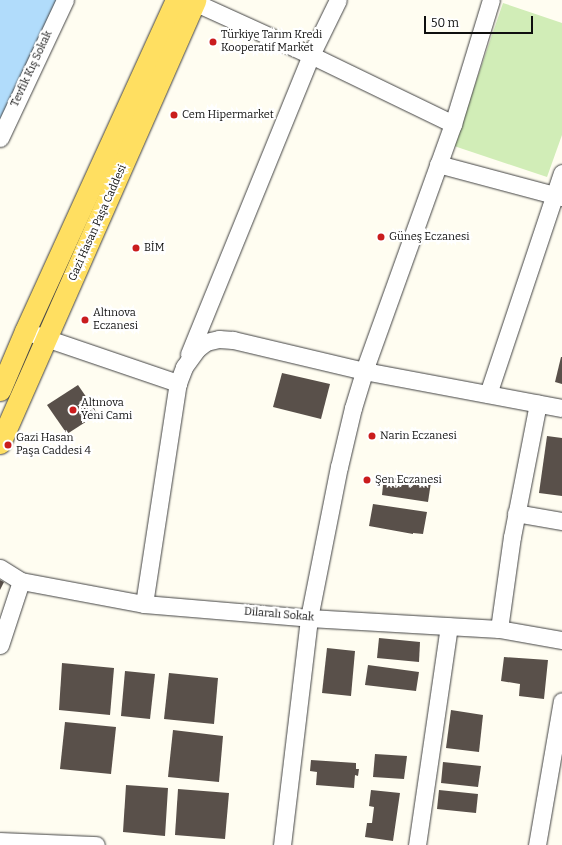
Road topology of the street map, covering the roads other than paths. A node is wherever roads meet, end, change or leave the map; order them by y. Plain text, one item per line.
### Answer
1 (65, 0) edge
2 (338, 0) edge
3 (491, 0) edge
4 (182, 1) edge
5 (311, 55) junction
6 (453, 124) junction
7 (0, 138) edge
8 (438, 164) junction
9 (562, 173) edge
10 (558, 196) edge
11 (25, 331) junction
12 (46, 340) junction
13 (184, 367) junction
14 (364, 371) junction
15 (178, 383) junction
16 (0, 390) edge
17 (488, 394) junction
18 (538, 403) junction
19 (562, 408) edge
20 (0, 443) edge
21 (516, 513) junction
22 (562, 521) edge
23 (0, 568) edge
24 (21, 581) junction
25 (144, 604) junction
26 (309, 618) junction
27 (448, 626) junction
28 (499, 629) junction
29 (562, 640) edge
30 (0, 645) edge
31 (562, 701) edge
32 (0, 842) edge
33 (96, 845) edge
34 (282, 845) edge
35 (417, 845) edge
36 (537, 845) edge

1 - 7 street, Tevfik Kış Sokak
2 - 5 street
3 - 6 street
4 - 5 street
4 - 11 main road, Gazi Hasan Paşa Caddesi
4 - 12 main road, Gazi Hasan Paşa Caddesi
5 - 6 street
5 - 13 street
6 - 8 street
8 - 10 street
8 - 14 street
9 - 10 street
10 - 17 street
11 - 12 street
11 - 16 main road, Gazi Hasan Paşa Caddesi
12 - 15 street
12 - 20 main road, Gazi Hasan Paşa Caddesi
13 - 14 street
13 - 15 street
14 - 17 street
14 - 26 street
15 - 25 street
17 - 18 street
18 - 19 street
18 - 21 street
21 - 22 street
21 - 28 street
23 - 24 street, Dilaralı Sokak
24 - 25 street, Dilaralı Sokak
24 - 30 street
25 - 26 street, Dilaralı Sokak
26 - 27 street, Dilaralı Sokak
26 - 34 street
27 - 28 street, Dilaralı Sokak
27 - 35 street
28 - 29 street, Dilaralı Sokak
31 - 36 street
32 - 33 street

